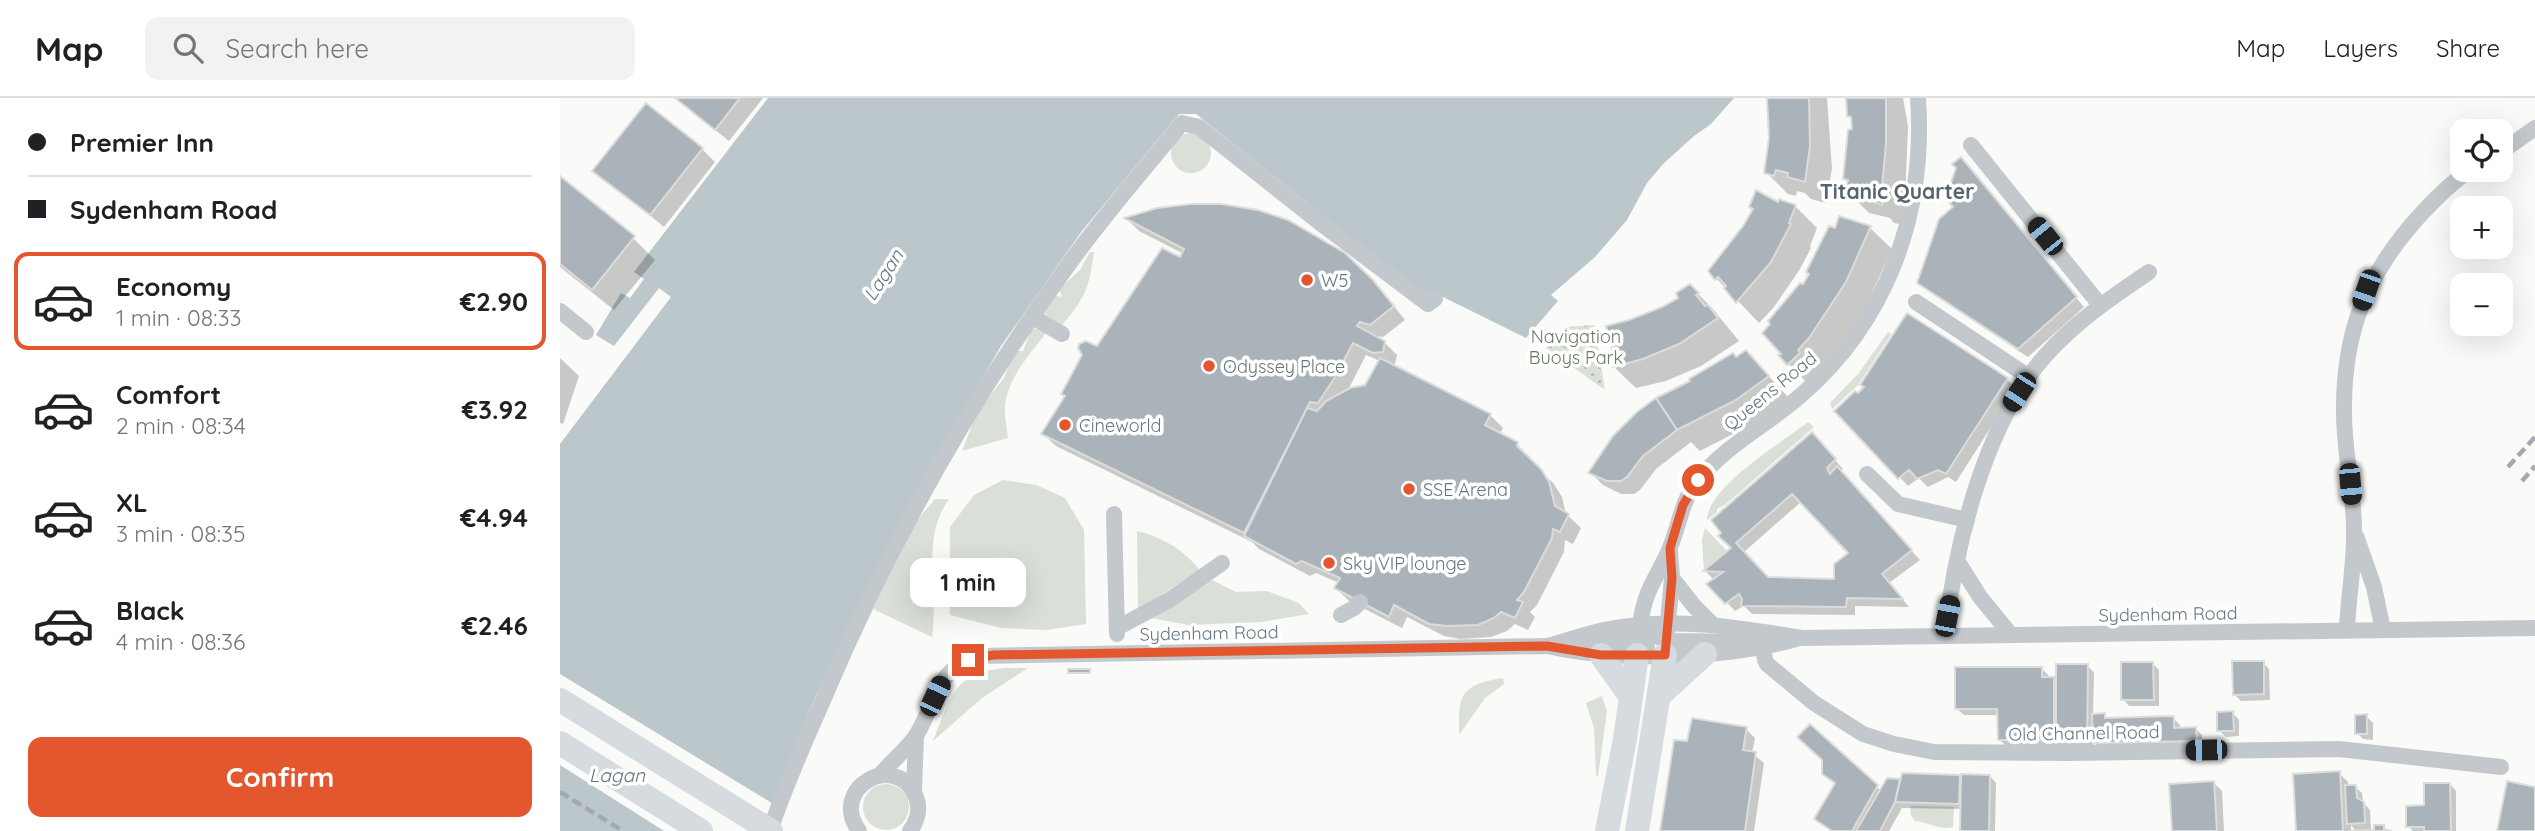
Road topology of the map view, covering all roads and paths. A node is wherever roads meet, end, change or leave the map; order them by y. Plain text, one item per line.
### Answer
1 (1918, 98) edge
2 (2535, 128) edge
3 (2513, 144) edge
4 (1971, 145) dead end
5 (2452, 182) edge
6 (2149, 271) dead end
7 (1434, 299) dead end
8 (1916, 302) dead end
9 (2100, 305) junction
10 (560, 311) edge
11 (1033, 317) junction
12 (586, 332) dead end
13 (1062, 334) dead end
14 (2029, 376) junction
15 (1867, 474) dead end
16 (1114, 514) dead end
17 (1967, 520) junction
18 (2354, 530) junction
19 (1670, 548) junction
20 (1958, 562) junction
21 (1222, 563) dead end
22 (1672, 578) junction
23 (1360, 602) dead end
24 (1341, 615) dead end
25 (1712, 624) junction
26 (2535, 628) edge
27 (2347, 630) junction
28 (2382, 630) junction
29 (2011, 635) junction
30 (1945, 636) junction
31 (1666, 640) junction
32 (1638, 641) junction
33 (1766, 642) junction
34 (1547, 646) junction
35 (1705, 654) junction
36 (1601, 655) junction
37 (1660, 695) junction
38 (1632, 697) junction
39 (560, 700) edge
40 (916, 737) junction
41 (560, 744) edge
42 (2501, 767) dead end
43 (880, 775) junction
44 (914, 791) junction
45 (701, 831) edge
46 (770, 831) edge
47 (859, 831) edge
48 (910, 831) edge
49 (1607, 831) edge
50 (1637, 831) edge

1 - 19 street, Queens Road
2 - 3 street
4 - 9 street
5 - 18 street
6 - 9 street
7 - 11 street
8 - 14 street
9 - 14 street
10 - 12 street
11 - 13 street
11 - 46 street
14 - 17 street
15 - 17 street
16 - 21 street
17 - 20 street
18 - 27 street
18 - 28 street
19 - 22 street, Queens Road
19 - 32 street, Queens Road
20 - 29 street
20 - 30 street
22 - 25 street
22 - 31 street, Queens Road
23 - 24 street
25 - 31 street, Sydenham Road
25 - 33 street, Sydenham Road
26 - 28 street, Sydenham Road
27 - 28 street, Sydenham Road
27 - 29 street, Sydenham Road
29 - 30 street, Sydenham Road
30 - 33 street, Sydenham Road
31 - 32 street, Sydenham Road
31 - 32 street, Sydenham Road
31 - 33 street
31 - 35 street, Sydenham Road
31 - 37 highway
32 - 34 street, Sydenham Road
32 - 36 street, Sydenham Road
32 - 38 highway
33 - 35 street, Sydenham Road
33 - 42 street, Old Channel Road
34 - 36 street, Sydenham Road
34 - 40 street, Sydenham Road
35 - 37 highway
36 - 38 highway
37 - 50 highway
38 - 49 highway
39 - 46 highway
40 - 43 street, Sydenham Road
40 - 44 street, Sydenham Road
41 - 45 highway
43 - 44 street
43 - 47 street, Sydenham Road
44 - 48 street, Sydenham Road

